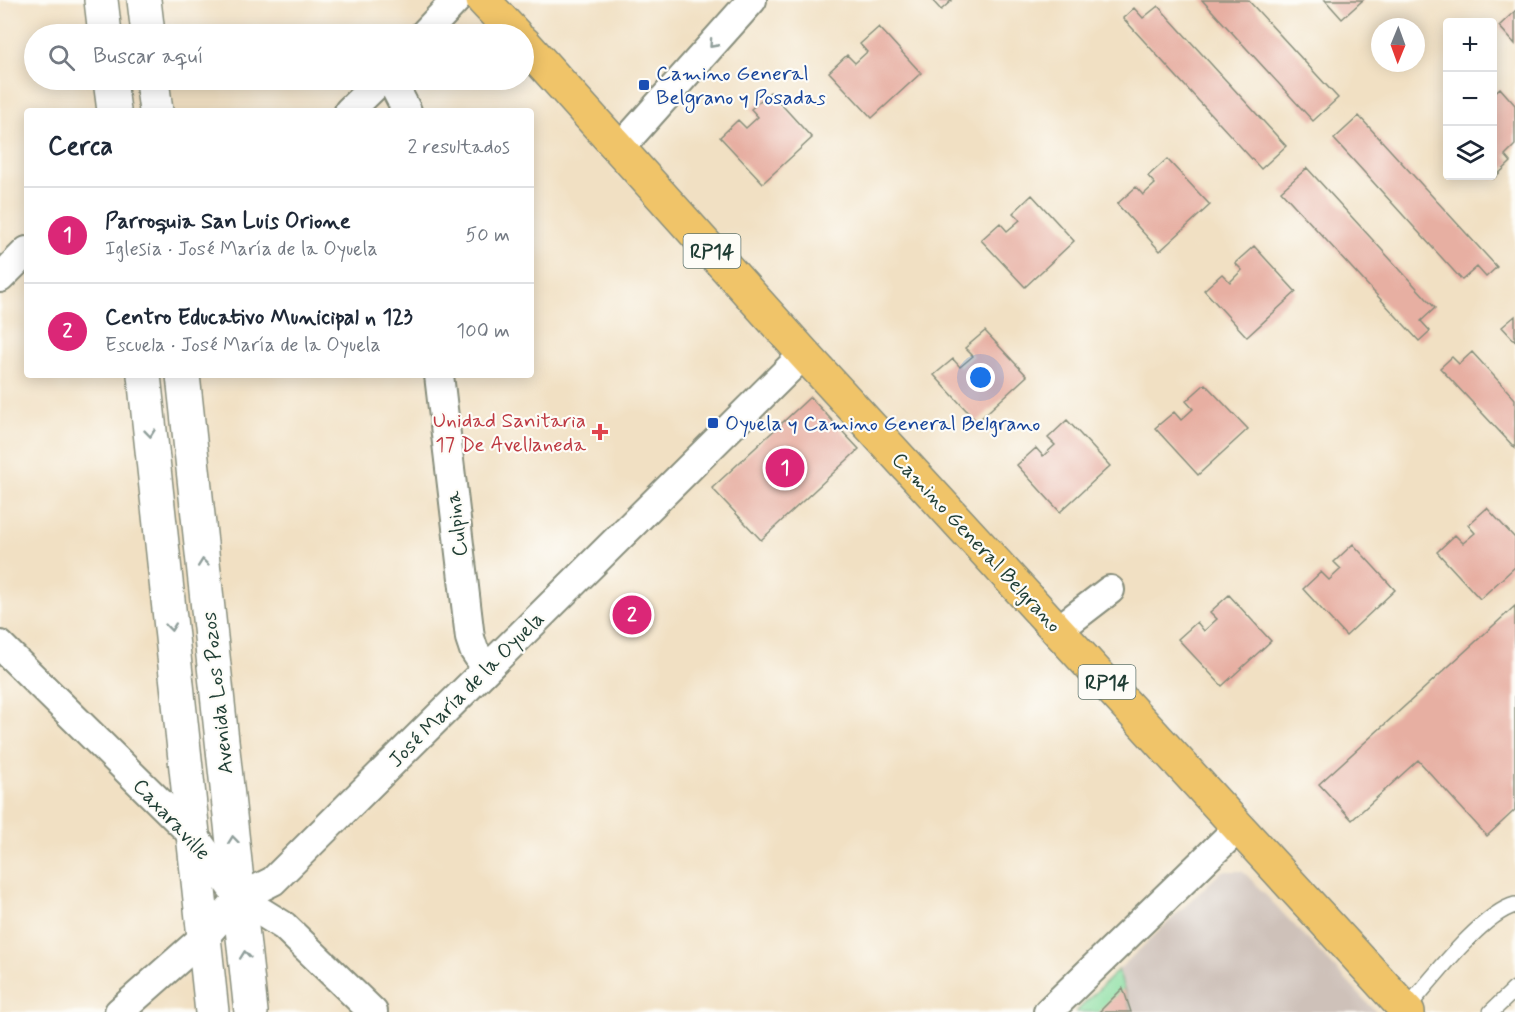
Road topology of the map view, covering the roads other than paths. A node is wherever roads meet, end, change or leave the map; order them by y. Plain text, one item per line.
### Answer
1 (101, 0) edge
2 (144, 0) edge
3 (456, 0) edge
4 (483, 0) edge
5 (752, 0) edge
6 (104, 24) edge
7 (147, 24) edge
8 (433, 24) edge
9 (506, 24) edge
10 (534, 54) edge
11 (111, 90) edge
12 (153, 90) edge
13 (371, 90) edge
14 (396, 90) edge
15 (114, 108) edge
16 (156, 108) edge
17 (352, 108) edge
18 (405, 108) edge
19 (619, 149) junction
20 (24, 254) edge
21 (0, 278) edge
22 (804, 354) junction
23 (144, 378) edge
24 (183, 378) edge
25 (439, 378) edge
26 (1110, 590) dead end
27 (1058, 630) junction
28 (0, 645) edge
29 (486, 668) junction
30 (1239, 827) junction
31 (194, 836) junction
32 (239, 898) junction
33 (1515, 905) edge
34 (204, 937) junction
35 (1515, 989) edge
36 (1407, 1011) edge
37 (119, 1012) edge
38 (212, 1012) edge
39 (251, 1012) edge
40 (373, 1012) edge
41 (1048, 1012) edge
42 (1491, 1012) edge

1 - 6 street
2 - 7 street
3 - 8 street
4 - 9 main road
5 -> 19 street
10 - 19 main road, Camino General Belgrano / RP14
11 - 15 street
12 - 16 street
13 - 17 street
14 - 18 street
19 - 22 main road, Camino General Belgrano / RP14
20 - 21 street
22 - 27 main road, Camino General Belgrano / RP14
22 - 29 street, José María de la Oyuela
23 -> 31 street, Avenida Los Pozos
32 -> 24 street, Avenida Los Pozos
25 - 29 street, Culpina
26 - 27 street
27 - 30 main road, Camino General Belgrano / RP14
28 - 31 street, Caxaraville
29 - 32 street, José María de la Oyuela
30 - 36 main road, Camino General Belgrano / RP14
30 - 41 street
31 - 32 street, Caxaraville
31 - 34 street, Avenida Los Pozos
32 - 34 street, José María de la Oyuela
39 -> 32 street, Avenida Los Pozos
32 - 40 street, Caxaraville
33 - 36 lane
34 - 37 street, José María de la Oyuela
34 - 38 street, Avenida Los Pozos
35 - 42 lane

